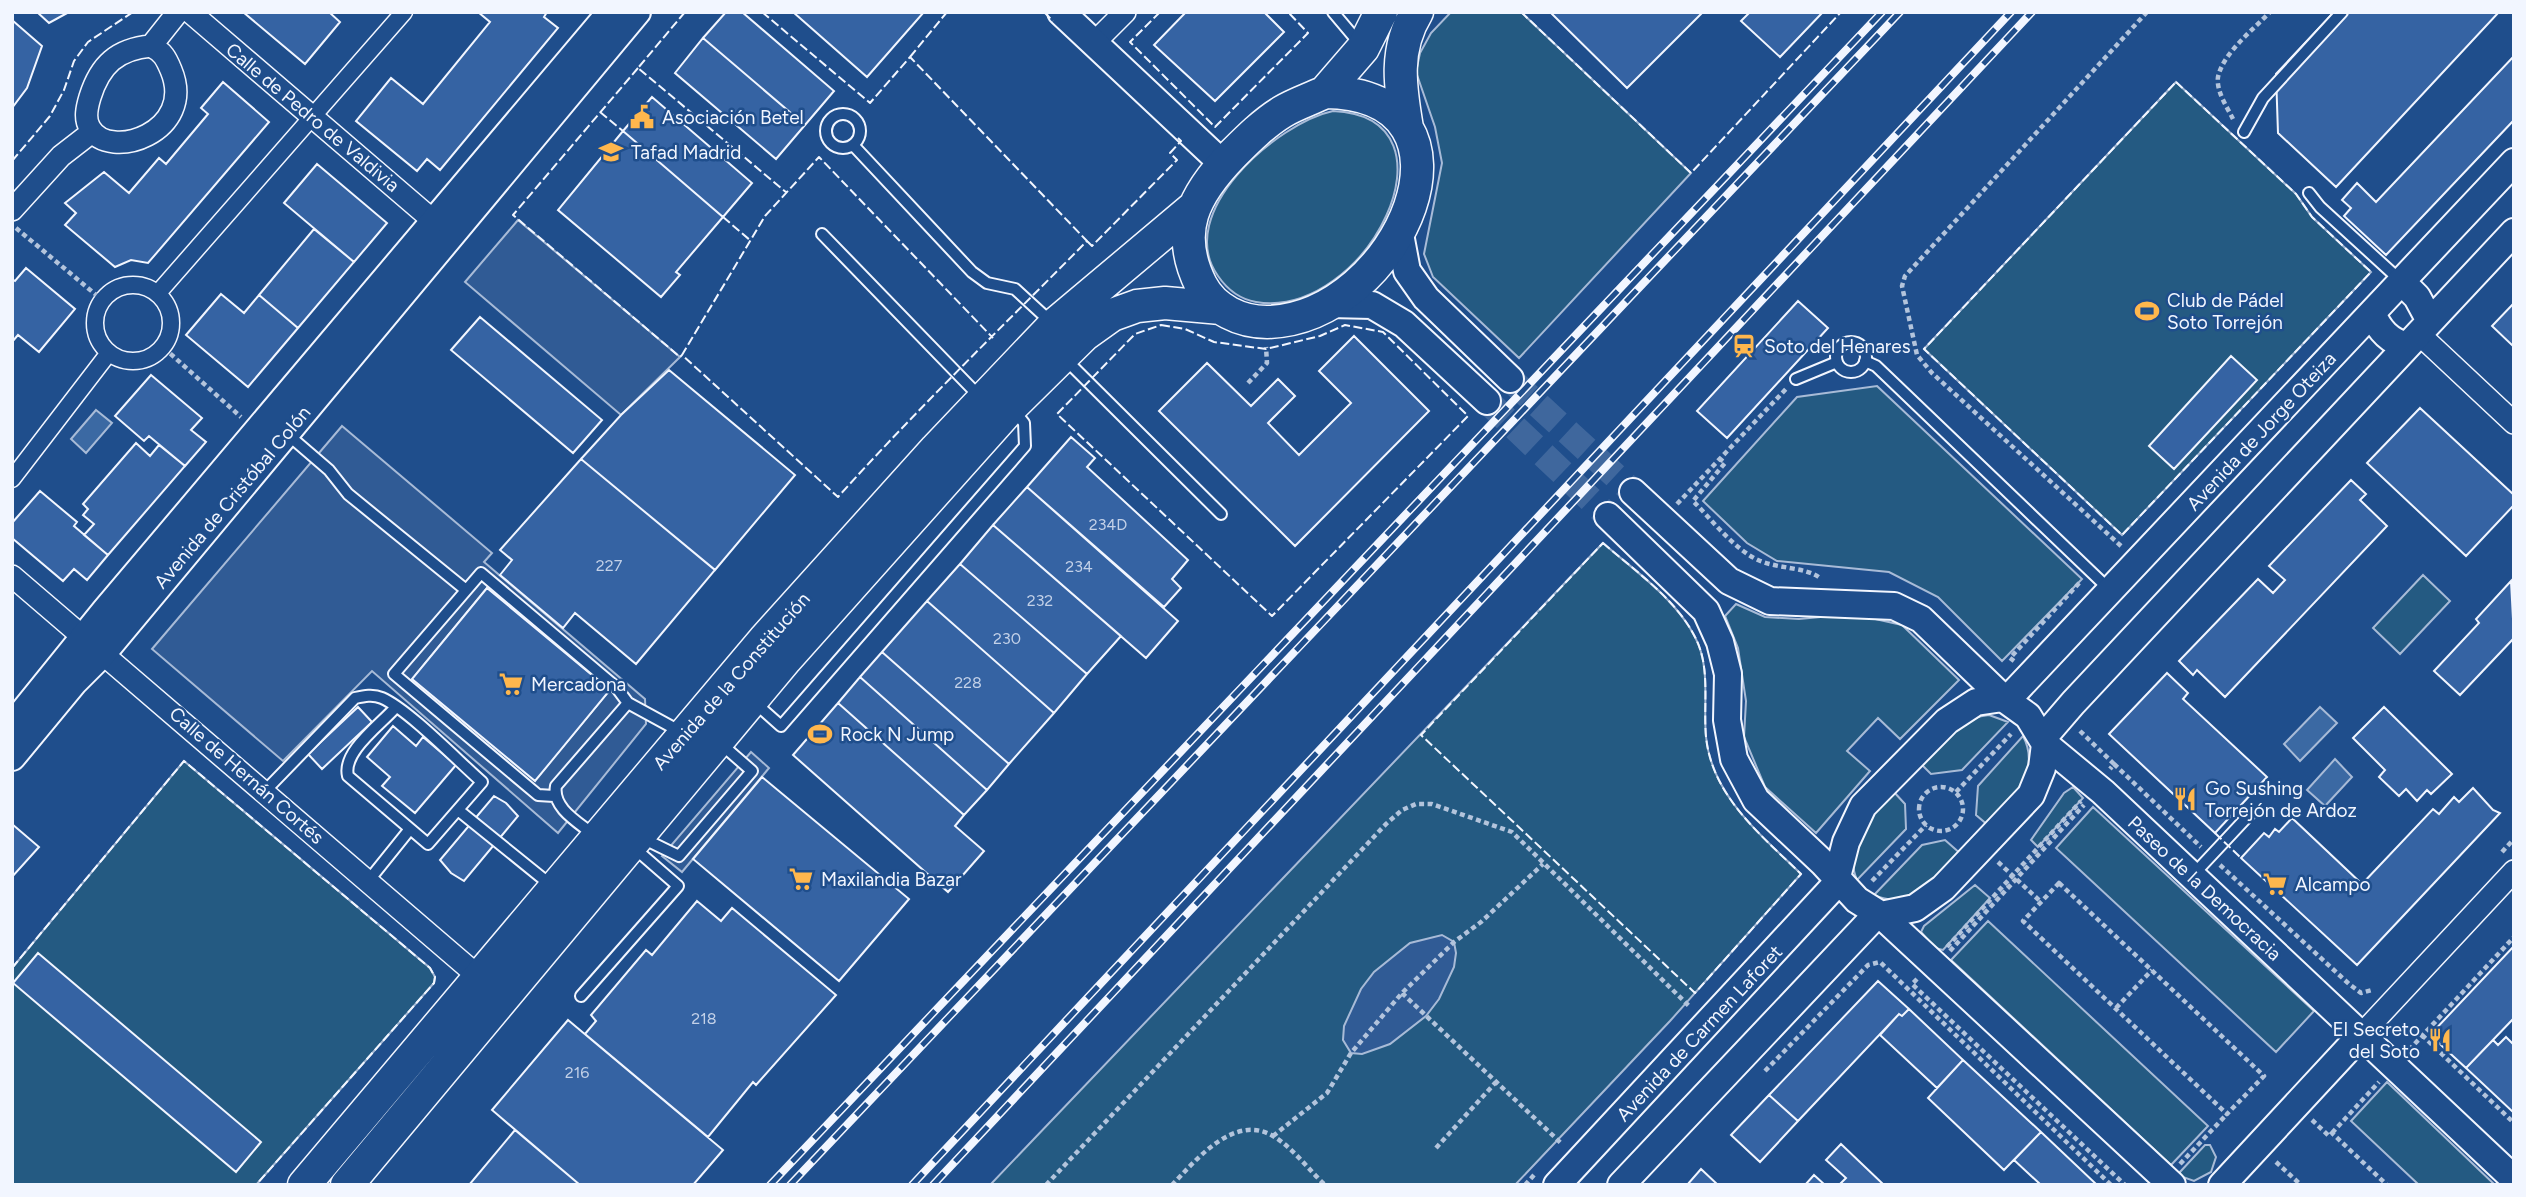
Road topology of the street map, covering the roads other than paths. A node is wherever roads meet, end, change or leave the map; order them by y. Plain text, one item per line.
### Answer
1 (178, 12) edge
2 (190, 12) edge
3 (404, 12) edge
4 (611, 12) edge
5 (637, 12) edge
6 (1060, 12) edge
7 (1125, 12) edge
8 (1332, 12) edge
9 (1381, 12) edge
10 (1417, 12) edge
11 (2342, 12) edge
12 (1094, 43) junction
13 (151, 46) junction
14 (1363, 48) junction
15 (1325, 92) junction
16 (311, 116) junction
17 (1406, 128) junction
18 (2240, 129) road end
19 (92, 132) junction
20 (853, 145) dead end
21 (2514, 162) edge
22 (1223, 164) junction
23 (2309, 193) dead end
24 (1192, 209) junction
25 (12, 210) edge
26 (443, 229) junction
27 (2514, 232) edge
28 (1401, 233) junction
29 (822, 234) dead end
30 (2402, 281) junction
31 (158, 293) junction
32 (1330, 304) junction
33 (1221, 308) junction
34 (2372, 313) junction
35 (1054, 325) junction
36 (2418, 334) junction
37 (108, 354) junction
38 (1062, 356) junction
39 (1865, 361) junction
40 (1837, 362) junction
41 (1510, 379) tunnel mouth
42 (1796, 379) road end
43 (1487, 401) tunnel mouth
44 (996, 403) junction
45 (2514, 422) edge
46 (286, 433) junction
47 (12, 479) edge
48 (1633, 492) tunnel mouth
49 (1221, 514) dead end
50 (1608, 516) tunnel mouth
51 (12, 576) edge
52 (466, 590) junction
53 (2111, 591) junction
54 (94, 645) junction
55 (2005, 699) junction
56 (628, 703) junction
57 (395, 708) junction
58 (12, 726) edge
59 (685, 734) junction
60 (717, 741) junction
61 (2044, 742) junction
62 (12, 757) edge
63 (265, 791) junction
64 (554, 796) junction
65 (458, 810) junction
66 (2250, 814) dead end
67 (410, 829) junction
68 (597, 838) junction
69 (634, 840) junction
70 (2514, 871) edge
71 (2192, 876) junction
72 (1838, 879) junction
73 (369, 880) junction
74 (555, 888) junction
75 (1880, 914) junction
76 (479, 977) junction
77 (580, 996) dead end
78 (2362, 1034) junction
79 (2514, 1179) edge
80 (2169, 1182) edge
81 (304, 1185) edge
82 (347, 1185) edge
83 (1557, 1185) edge
84 (1621, 1185) edge
85 (2222, 1185) edge

1 - 13 street
2 - 16 street, Calle de Pedro de Valdivia
3 - 16 street
4 - 26 street, Avenida de Cristóbal Colón
5 - 26 street, Avenida de Cristóbal Colón
6 - 12 street
7 - 12 street
8 - 14 lane
9 - 14 main road
10 - 17 main road
11 - 18 lane
12 - 22 street
13 - 19 street
13 - 19 street
14 - 15 main road
15 - 17 main road
15 - 22 main road
16 - 26 street, Calle de Pedro de Valdivia
16 - 31 street
17 - 28 main road
19 - 25 street
20 - 35 lane
21 - 30 street, Avenida de Jorge Oteiza
22 - 24 main road
23 - 30 lane
24 - 33 main road
24 - 35 main road, Avenida de la Constitución
26 - 46 street, Avenida de Cristóbal Colón
26 - 54 street, Avenida de Cristóbal Colón
27 - 36 street
28 - 32 main road
28 - 41 street
29 - 44 lane
30 - 34 street, Avenida de Jorge Oteiza
30 - 36 street
31 - 37 street
31 - 37 street
32 - 33 main road
32 - 43 street
33 - 38 main road, Avenida de la Constitución
34 - 36 street
34 - 53 street, Avenida de Jorge Oteiza
35 - 44 main road, Avenida de la Constitución
36 - 45 street
36 - 61 street
37 - 47 street
38 - 44 main road, Avenida de la Constitución
38 - 49 lane
39 - 40 lane
39 - 40 lane
39 - 53 lane
40 - 42 lane
44 - 59 main road, Avenida de la Constitución
44 - 60 main road, Avenida de la Constitución
46 - 52 lane
46 - 54 street, Avenida de Cristóbal Colón
48 - 55 street, Paseo de la Democracia
50 - 72 street
51 - 54 street, Calle de Hernán Cortés
52 - 56 lane
52 - 64 lane
53 - 55 street, Avenida de Jorge Oteiza
54 - 58 street, Avenida de Cristóbal Colón
54 - 62 street, Avenida de Cristóbal Colón
54 - 63 street, Calle de Hernán Cortés
55 - 61 street, Paseo de la Democracia
55 - 72 street
56 - 59 lane
56 - 64 lane
57 - 63 lane
57 - 65 lane
57 - 67 lane
59 - 68 main road, Avenida de la Constitución
60 - 69 main road, Avenida de la Constitución
60 - 69 lane
61 - 71 street, Paseo de la Democracia
61 - 75 street
63 - 73 street, Calle de Hernán Cortés
64 - 68 lane
65 - 67 lane
65 - 74 lane
66 - 71 lane
67 - 73 lane
68 - 74 main road, Avenida de la Constitución
69 - 77 lane
69 - 82 main road, Avenida de la Constitución
70 - 78 street
71 - 78 street, Paseo de la Democracia
72 - 75 street
72 - 83 street, Avenida de Carmen Laforet
73 - 76 street, Calle de Hernán Cortés
74 - 76 main road, Avenida de la Constitución
75 - 80 street
75 - 84 street
76 - 81 main road, Avenida de la Constitución
78 - 79 street, Paseo de la Democracia
78 - 85 street

